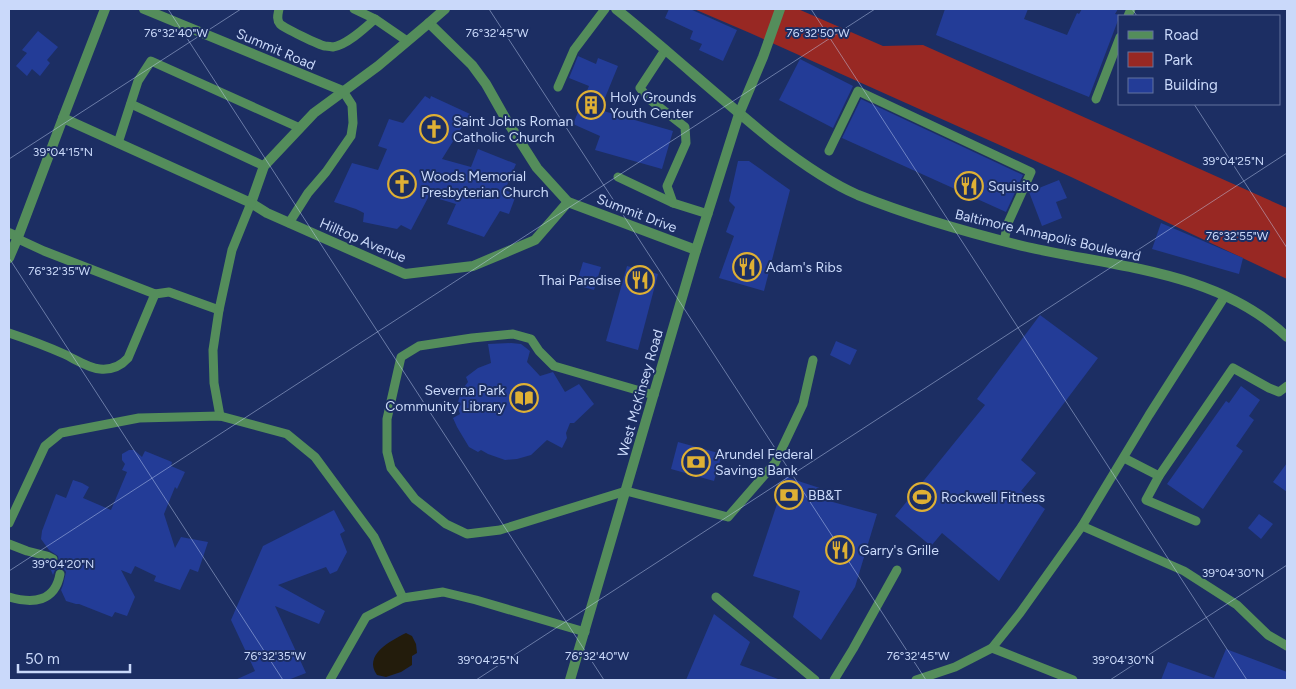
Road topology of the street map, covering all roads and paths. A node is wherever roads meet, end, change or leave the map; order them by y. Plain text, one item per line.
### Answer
1 (105, 9) edge
2 (144, 9) edge
3 (279, 9) edge
4 (354, 9) edge
5 (445, 9) edge
6 (604, 9) edge
7 (616, 9) edge
8 (780, 9) edge
9 (375, 19) junction
10 (429, 23) junction
11 (407, 41) junction
12 (1118, 42) edge
13 (666, 50) junction
14 (558, 87) dead end
15 (344, 91) junction
16 (1096, 99) dead end
17 (131, 104) junction
18 (739, 114) junction
19 (62, 118) junction
20 (300, 128) junction
21 (118, 143) junction
22 (829, 151) dead end
23 (264, 166) junction
24 (618, 177) dead end
25 (568, 202) junction
26 (251, 203) junction
27 (674, 203) junction
28 (708, 214) junction
29 (289, 223) junction
30 (15, 236) edge
31 (1004, 241) junction
32 (696, 250) junction
33 (9, 258) edge
34 (155, 294) junction
35 (1225, 296) junction
36 (219, 310) junction
37 (9, 333) edge
38 (1287, 337) edge
39 (813, 360) dead end
40 (1287, 386) edge
41 (654, 395) junction
42 (220, 416) junction
43 (1124, 458) junction
44 (1159, 476) junction
45 (626, 491) junction
46 (1196, 521) dead end
47 (9, 523) edge
48 (1082, 526) junction
49 (9, 544) edge
50 (53, 559) dead end
51 (897, 570) dead end
52 (60, 574) dead end
53 (9, 597) edge
54 (716, 597) dead end
55 (403, 598) junction
56 (584, 632) junction
57 (1287, 646) edge
58 (992, 648) junction
59 (330, 680) edge
60 (570, 680) edge
61 (816, 680) edge
62 (834, 680) edge
63 (916, 680) edge
64 (1073, 680) edge

1 - 19 street
2 - 15 street, Summit Road
3 - 9 lane
4 - 9 lane
5 - 10 street
6 - 14 lane
7 - 13 street, Baltimore Annapolis Boulevard
8 - 18 street, West McKinsey Road
9 - 11 lane
10 - 11 street
10 - 25 street
11 - 15 street
12 - 16 lane
13 - 18 street, Baltimore Annapolis Boulevard
13 - 27 lane
15 - 20 street
15 - 29 lane
17 - 20 lane
17 - 21 lane
17 - 23 lane
18 - 28 street, West McKinsey Road
18 - 31 street, Baltimore Annapolis Boulevard
19 - 21 street, Hilltop Avenue
19 - 30 street
20 - 23 street
21 - 26 street, Hilltop Avenue
22 - 31 lane
23 - 26 street
24 - 27 lane
25 - 29 street, Hilltop Avenue
25 - 32 street, Summit Drive
26 - 29 street, Hilltop Avenue
26 - 36 lane
27 - 28 lane
28 - 32 street, West McKinsey Road
30 - 33 street
30 - 34 lane
31 - 35 street, Baltimore Annapolis Boulevard
32 - 41 street, West McKinsey Road
34 - 36 lane
34 - 37 lane
35 - 38 street, Baltimore Annapolis Boulevard
35 - 43 lane
36 - 42 lane
39 - 45 lane
40 - 44 lane
41 - 45 street, West McKinsey Road
41 - 45 lane
42 - 47 lane
42 - 55 lane
43 - 44 lane
43 - 48 lane
44 - 46 lane
45 - 56 street, West McKinsey Road
48 - 57 lane
48 - 58 lane
49 - 50 lane
51 - 62 lane
52 - 53 lane
54 - 61 lane
55 - 56 lane
55 - 59 lane
56 - 60 street, West McKinsey Road
58 - 63 lane
58 - 64 lane

